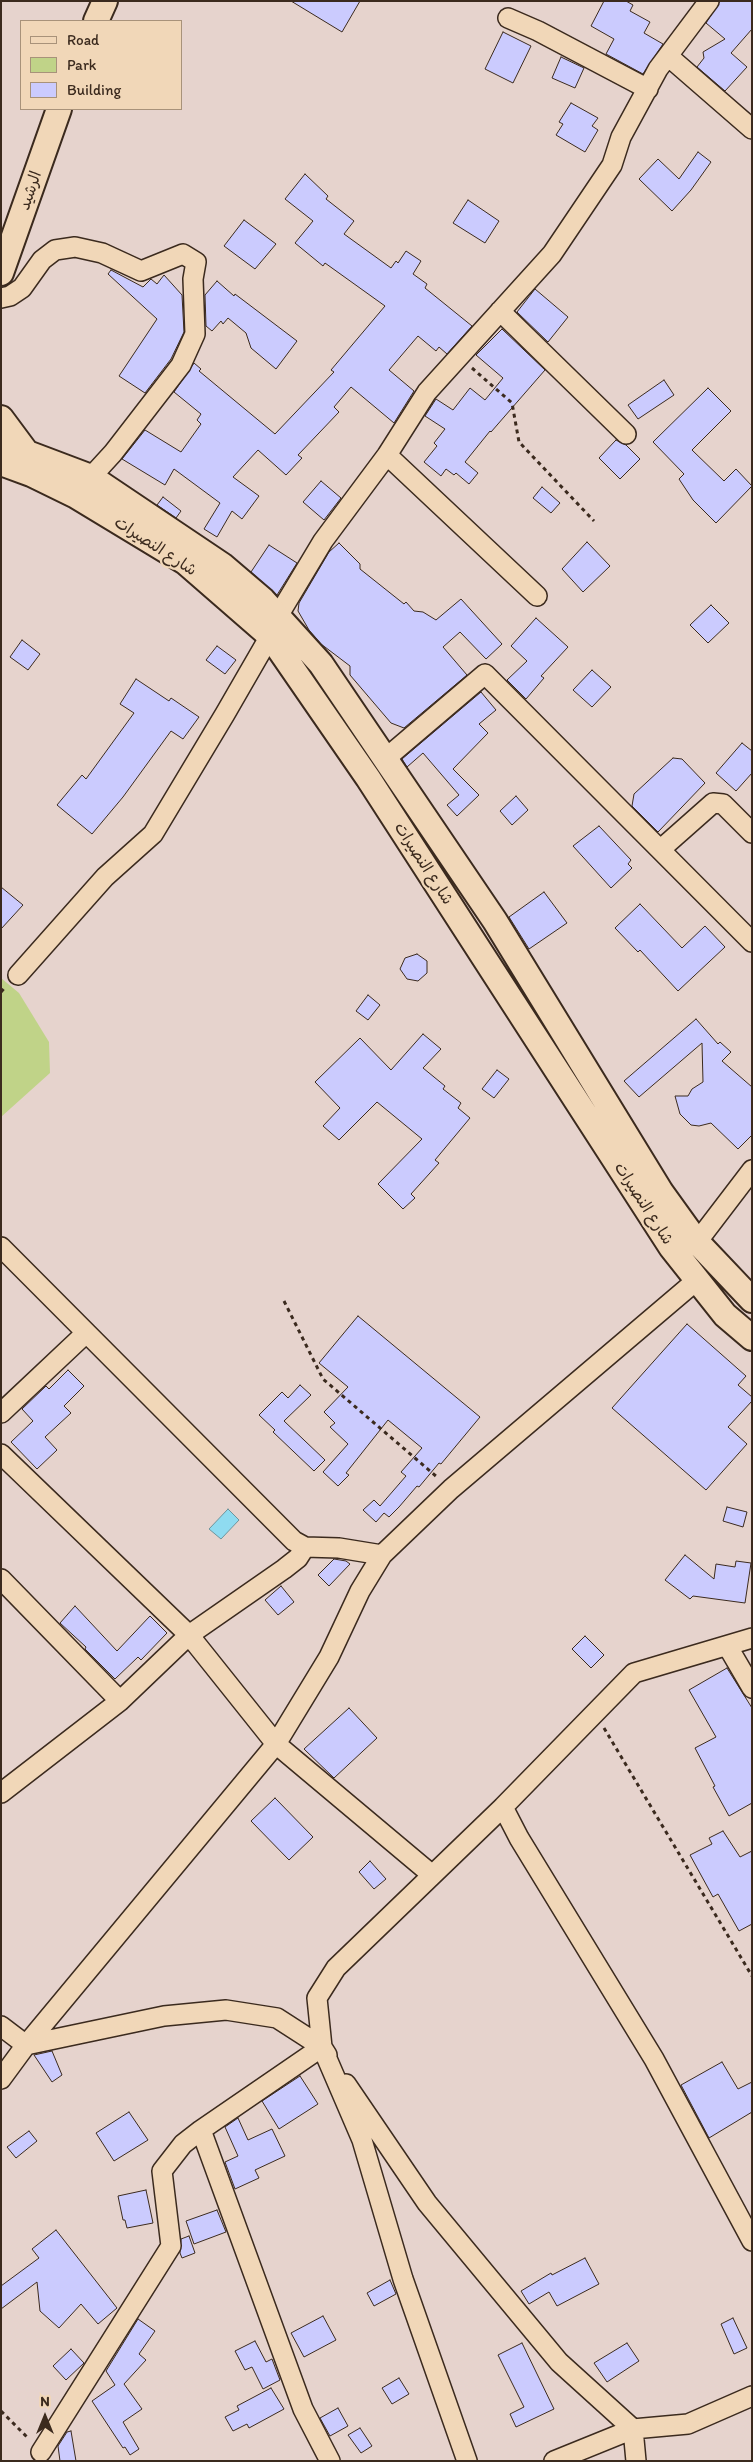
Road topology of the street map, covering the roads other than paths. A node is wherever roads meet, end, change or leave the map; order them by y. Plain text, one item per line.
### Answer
1 (105, 1) edge
2 (709, 1) edge
3 (508, 18) dead end
4 (96, 20) edge
5 (668, 56) junction
6 (648, 89) junction
7 (59, 110) edge
8 (752, 129) edge
9 (1, 272) edge
10 (1, 298) edge
11 (500, 311) junction
12 (1, 418) edge
13 (626, 434) dead end
14 (1, 443) edge
15 (388, 455) junction
16 (12, 465) edge
17 (91, 477) junction
18 (536, 596) dead end
19 (274, 626) junction
20 (385, 759) junction
21 (752, 833) edge
22 (661, 849) junction
23 (752, 942) edge
24 (18, 975) dead end
25 (752, 1170) edge
26 (697, 1242) junction
27 (1, 1247) edge
28 (697, 1280) junction
29 (752, 1300) edge
30 (86, 1333) junction
31 (752, 1338) edge
32 (1, 1413) edge
33 (1, 1454) edge
34 (305, 1548) junction
35 (382, 1555) junction
36 (1, 1579) edge
37 (189, 1635) junction
38 (752, 1638) edge
39 (728, 1647) junction
40 (752, 1688) edge
41 (120, 1701) junction
42 (276, 1744) junction
43 (1, 1793) edge
44 (503, 1807) junction
45 (431, 1874) junction
46 (1, 2026) edge
47 (26, 2045) junction
48 (322, 2047) junction
49 (1, 2079) edge
50 (201, 2130) junction
51 (752, 2241) edge
52 (752, 2396) edge
53 (633, 2429) junction
54 (40, 2452) road end
55 (330, 2461) edge
56 (467, 2461) edge
57 (554, 2461) edge
58 (636, 2461) edge

1 - 4 main road
2 - 5 street
3 - 6 street
5 - 6 street
5 - 8 street
6 - 11 street
7 - 9 main road, الرشيد
10 - 17 street
11 - 13 street
11 - 15 street
12 - 16 main road, شارع النصيرات
14 - 16 main road, شارع النصيرات
15 - 18 street
15 - 19 street
16 - 17 main road, شارع النصيرات
16 - 19 main road, شارع النصيرات
17 - 19 main road, شارع النصيرات
19 - 20 main road, شارع النصيرات
19 - 24 street
19 - 28 main road, شارع النصيرات
20 - 22 street
20 - 26 main road, شارع النصيرات
21 - 22 street
22 - 23 street
25 - 26 street
26 - 29 main road, شارع النصيرات
27 - 30 street
28 - 31 main road, شارع النصيرات
28 - 35 street
30 - 32 street
30 - 34 street
33 - 37 street
34 - 35 street
34 - 37 street
35 - 42 street
36 - 41 street
37 - 41 street
37 - 42 street
38 - 39 street
39 - 40 street
39 - 44 street
41 - 43 street
42 - 45 street
42 - 47 street
44 - 45 street
44 - 51 street
45 - 48 street
46 - 47 street
47 - 48 street
47 - 49 street
48 - 50 street
48 - 53 street
48 - 56 street
50 - 54 street
50 - 55 street
52 - 53 street
53 - 57 street
53 - 58 street

